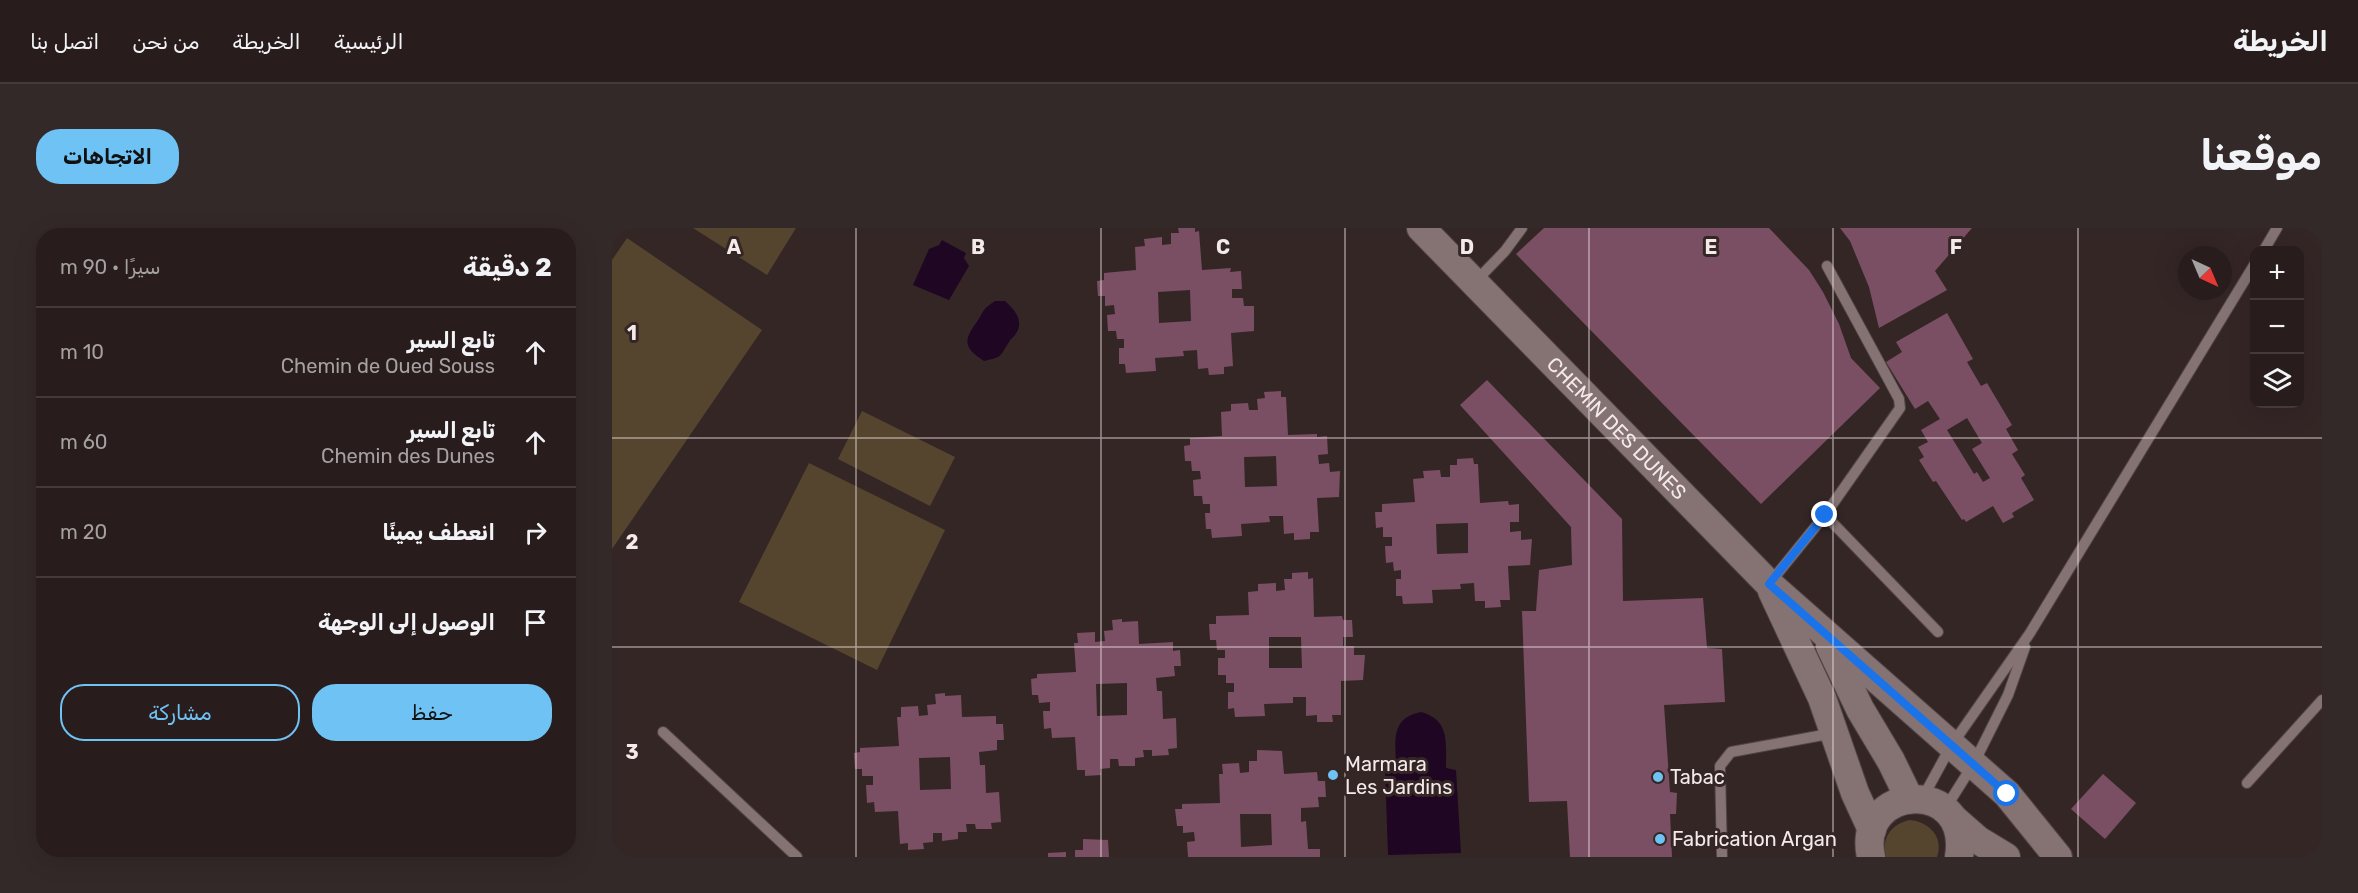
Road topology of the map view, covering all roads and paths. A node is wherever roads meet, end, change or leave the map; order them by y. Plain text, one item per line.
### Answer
1 (1422, 228) edge
2 (1522, 228) edge
3 (2277, 228) edge
4 (2266, 246) edge
5 (1827, 266) dead end
6 (2250, 273) edge
7 (1474, 283) junction
8 (1825, 515) junction
9 (1769, 584) junction
10 (1817, 626) junction
11 (1938, 632) dead end
12 (2030, 633) junction
13 (2322, 700) edge
14 (663, 732) dead end
15 (1834, 733) junction
16 (1951, 746) junction
17 (1974, 763) junction
18 (2247, 783) dead end
19 (1933, 806) junction
20 (1872, 843) edge
21 (797, 857) edge
22 (1722, 857) edge
23 (1959, 857) edge
24 (2006, 857) edge
25 (2058, 857) edge

1 - 7 street, CHEMIN DES DUNES
2 - 7 lane
3 - 4 lane
5 - 8 lane
6 - 12 lane
7 - 9 street, CHEMIN DES DUNES
8 - 9 lane
8 - 11 lane
9 - 10 street, CHEMIN DES DUNES
9 - 15 street
10 - 16 street, CHEMIN DES DUNES
10 - 19 street, CHEMIN DES DUNES
12 - 16 lane
12 - 17 lane
13 - 18 lane
14 - 21 lane
15 - 20 street
15 - 22 lane
16 - 17 street, CHEMIN DES DUNES
16 - 19 lane
17 - 19 lane
17 - 25 street, CHEMIN DES DUNES
19 - 20 street
19 - 23 street
19 - 24 street

